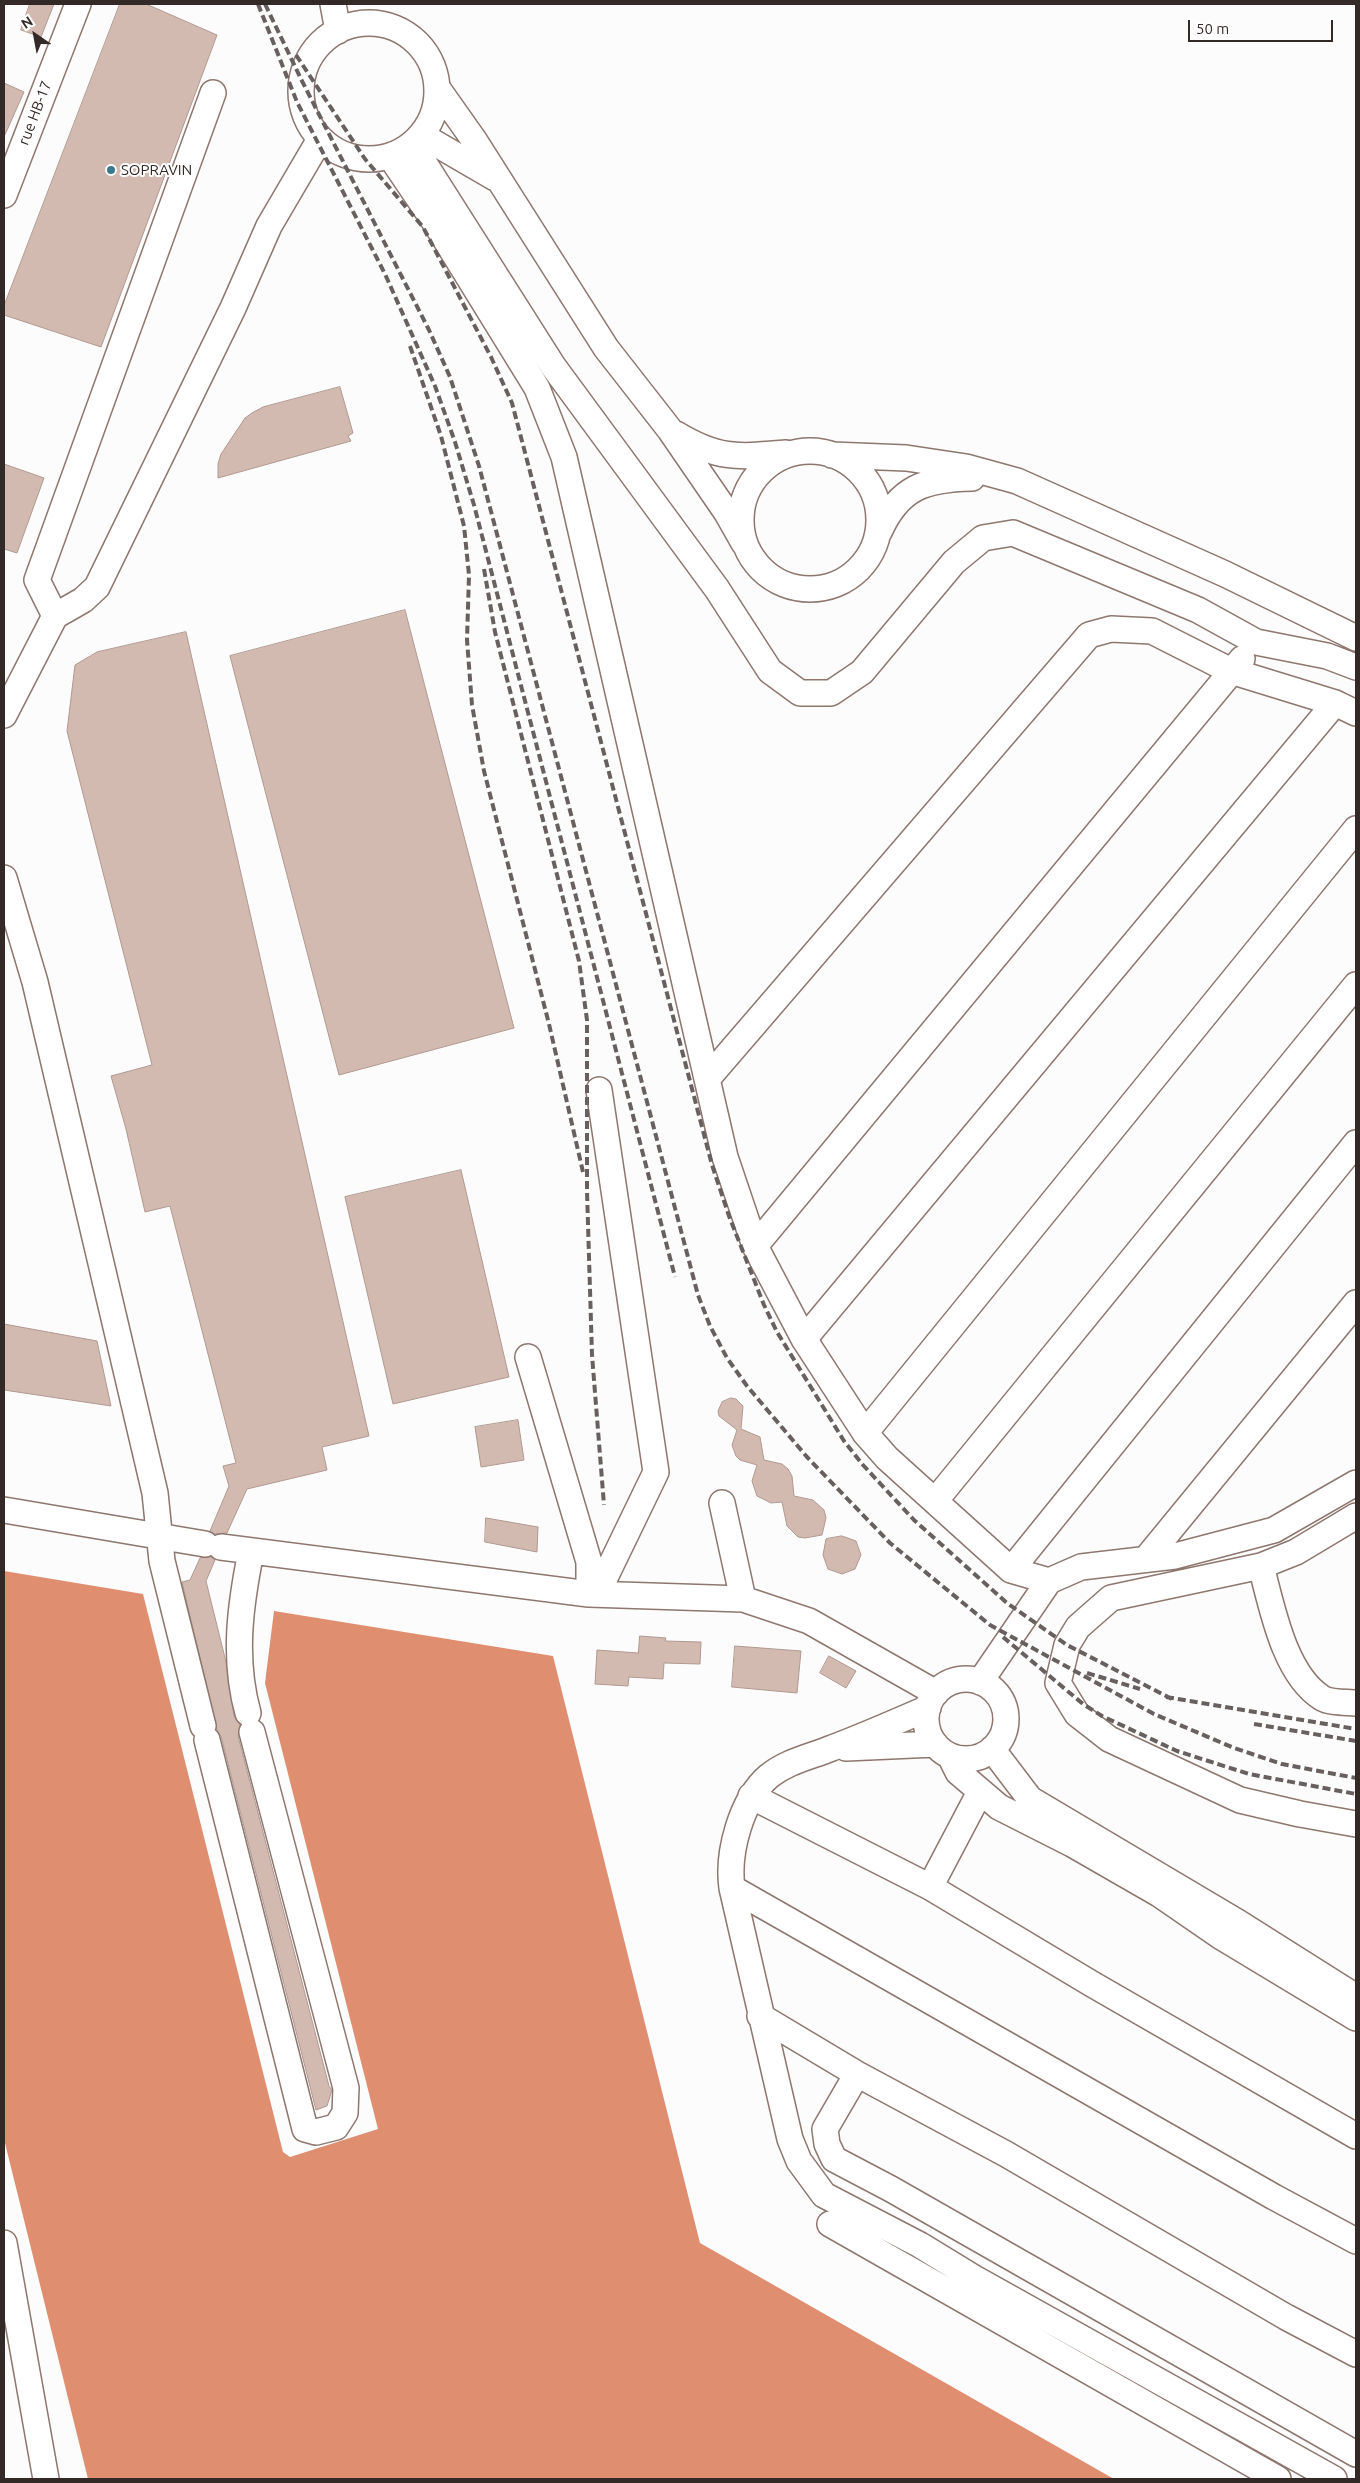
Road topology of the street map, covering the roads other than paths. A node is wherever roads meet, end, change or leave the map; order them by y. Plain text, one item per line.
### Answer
1 (78, 4) edge
2 (333, 4) edge
3 (366, 13) edge
4 (338, 31) junction
5 (438, 89) junction
6 (213, 93) dead end
7 (320, 139) junction
8 (417, 140) junction
9 (390, 156) junction
10 (499, 180) junction
11 (4, 195) edge
12 (670, 430) junction
13 (794, 453) junction
14 (832, 455) junction
15 (1017, 481) junction
16 (878, 534) junction
17 (744, 543) junction
18 (55, 616) junction
19 (1356, 638) edge
20 (1256, 642) junction
21 (1356, 667) edge
22 (1231, 671) junction
23 (1346, 708) edge
24 (4, 715) edge
25 (1356, 829) edge
26 (4, 878) edge
27 (1356, 985) edge
28 (707, 1079) junction
29 (599, 1090) dead end
30 (1356, 1143) edge
31 (755, 1246) junction
32 (1356, 1303) edge
33 (804, 1339) junction
34 (528, 1357) dead end
35 (865, 1433) junction
36 (1356, 1483) edge
37 (935, 1501) junction
38 (722, 1502) dead end
39 (4, 1510) edge
40 (1356, 1516) edge
41 (159, 1536) junction
42 (251, 1552) junction
43 (1146, 1559) junction
44 (1261, 1566) junction
45 (1011, 1570) junction
46 (1049, 1581) junction
47 (593, 1594) junction
48 (743, 1599) junction
49 (980, 1682) junction
50 (932, 1701) junction
51 (1356, 1703) edge
52 (831, 1748) junction
53 (992, 1749) junction
54 (942, 1750) junction
55 (980, 1792) junction
56 (751, 1796) junction
57 (1356, 1824) edge
58 (930, 1887) junction
59 (732, 1888) junction
60 (1354, 1988) edge
61 (760, 2016) junction
62 (1356, 2018) edge
63 (856, 2074) junction
64 (1356, 2136) edge
65 (830, 2224) dead end
66 (1356, 2242) edge
67 (4, 2243) edge
68 (1356, 2354) edge
69 (1356, 2454) edge
70 (46, 2479) edge
71 (1278, 2479) edge
72 (1334, 2479) edge

1 - 11 street, rue HB-17
2 - 4 street
3 - 4 street
3 - 5 street
4 - 7 street
5 - 8 street
5 - 10 street
6 - 18 street
7 - 9 street
7 - 18 street
8 - 9 street
8 - 10 street
8 - 20 street
9 - 28 street
10 - 12 street
12 - 13 street
12 - 17 street
13 - 14 street
13 - 17 street
14 - 15 street
14 - 16 street
15 - 16 street
15 - 19 street
16 - 17 street
18 - 24 street
20 - 21 street
20 - 22 street
22 - 23 street
22 - 28 street
22 - 31 street
23 - 33 street
25 - 35 street
26 - 41 street
27 - 37 street
28 - 31 street
29 - 47 street
30 - 45 street
31 - 33 street
32 - 43 street
33 - 35 street
34 - 47 street
35 - 37 street
36 - 43 street
37 - 45 street
38 - 48 street
39 - 41 street
40 - 44 street
41 - 42 street
41 - 42 street
42 - 47 street
43 - 46 street
44 - 51 street
44 - 57 street
45 - 46 street
46 - 49 street
47 - 48 street
48 - 50 street
49 - 50 street
49 - 53 street
50 - 52 street
50 - 54 street
52 - 54 street
52 - 56 street
53 - 54 street
53 - 60 street
54 - 55 street
55 - 58 street
55 - 62 street
56 - 58 street
56 - 59 street
58 - 64 street
59 - 61 street
59 - 66 street
61 - 63 street
61 - 72 street
63 - 68 street
63 - 69 street
65 - 71 street
67 - 70 street

